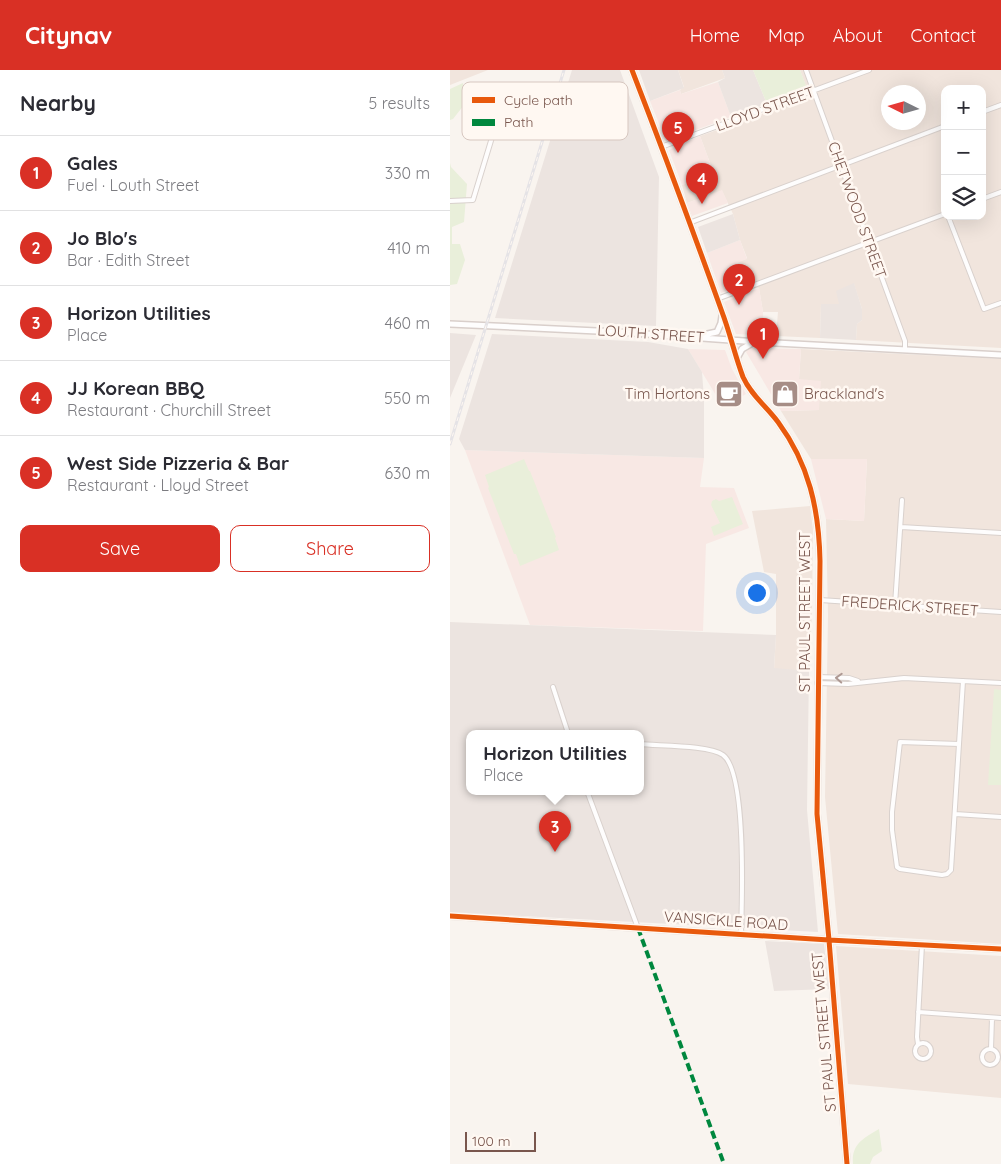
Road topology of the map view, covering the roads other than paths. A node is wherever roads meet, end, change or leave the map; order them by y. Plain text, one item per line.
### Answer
1 (633, 70) edge
2 (806, 70) edge
3 (869, 70) edge
4 (813, 91) junction
5 (1001, 105) edge
6 (986, 111) edge
7 (941, 128) edge
8 (492, 140) edge
9 (661, 147) junction
10 (840, 166) junction
11 (1001, 192) edge
12 (986, 198) edge
13 (450, 201) edge
14 (941, 215) edge
15 (950, 220) edge
16 (689, 224) junction
17 (869, 242) junction
18 (716, 299) junction
19 (1001, 303) edge
20 (722, 311) junction
21 (450, 324) edge
22 (692, 337) junction
23 (730, 339) junction
24 (755, 342) junction
25 (905, 350) junction
26 (1001, 355) edge
27 (737, 358) junction
28 (902, 500) dead end
29 (901, 527) junction
30 (1001, 533) edge
31 (820, 600) junction
32 (896, 605) junction
33 (1001, 612) edge
34 (818, 680) junction
35 (963, 681) junction
36 (1001, 683) edge
37 (553, 687) dead end
38 (567, 730) edge
39 (644, 744) edge
40 (959, 744) junction
41 (589, 795) edge
42 (955, 814) junction
43 (1001, 816) edge
44 (450, 916) edge
45 (638, 928) junction
46 (740, 934) junction
47 (829, 940) junction
48 (922, 945) junction
49 (1001, 949) edge
50 (918, 1012) junction
51 (992, 1018) junction
52 (1001, 1018) edge
53 (918, 1044) junction
54 (991, 1049) junction
55 (847, 1164) edge

1 - 9 main road, ST PAUL STREET WEST
2 - 4 street, CHETWOOD STREET
3 - 4 street, LLOYD STREET
4 - 9 street, LLOYD STREET
4 - 10 street, CHETWOOD STREET
5 - 6 street
7 - 10 street
8 - 13 street
9 - 16 main road, ST PAUL STREET WEST
10 - 16 street
10 - 17 street, CHETWOOD STREET
11 - 12 street
14 - 17 street
15 - 19 street
16 - 18 main road, ST PAUL STREET WEST
17 - 18 street
17 - 25 street, CHETWOOD STREET
18 - 20 main road, ST PAUL STREET WEST
20 - 22 main road
20 - 23 main road, ST PAUL STREET WEST
21 - 22 main road, LOUTH STREET
22 - 23 main road, LOUTH STREET
23 - 24 main road, LOUTH STREET
23 - 27 main road, ST PAUL STREET WEST
24 - 25 main road, LOUTH STREET
24 - 27 main road
25 - 26 main road, LOUTH STREET
27 - 31 main road, ST PAUL STREET WEST
28 - 29 street
29 - 30 street
29 - 32 street
31 - 32 street, FREDERICK STREET
31 - 34 main road, ST PAUL STREET WEST
32 - 33 street, FREDERICK STREET
34 - 35 street
34 - 47 main road, ST PAUL STREET WEST
35 - 36 street
35 - 40 street
37 - 38 street
39 - 46 street
40 - 42 street
40 - 42 street
41 - 45 street
42 - 43 street
44 - 45 main road, VANSICKLE ROAD
45 - 46 main road, VANSICKLE ROAD
46 - 47 main road, VANSICKLE ROAD
47 - 48 main road, VANSICKLE ROAD
47 - 55 main road, ST PAUL STREET WEST
48 - 49 main road, VANSICKLE ROAD
48 - 50 street
50 - 51 street
50 - 53 street
51 - 52 street
51 - 54 street
53 - 53 street
54 - 54 street

